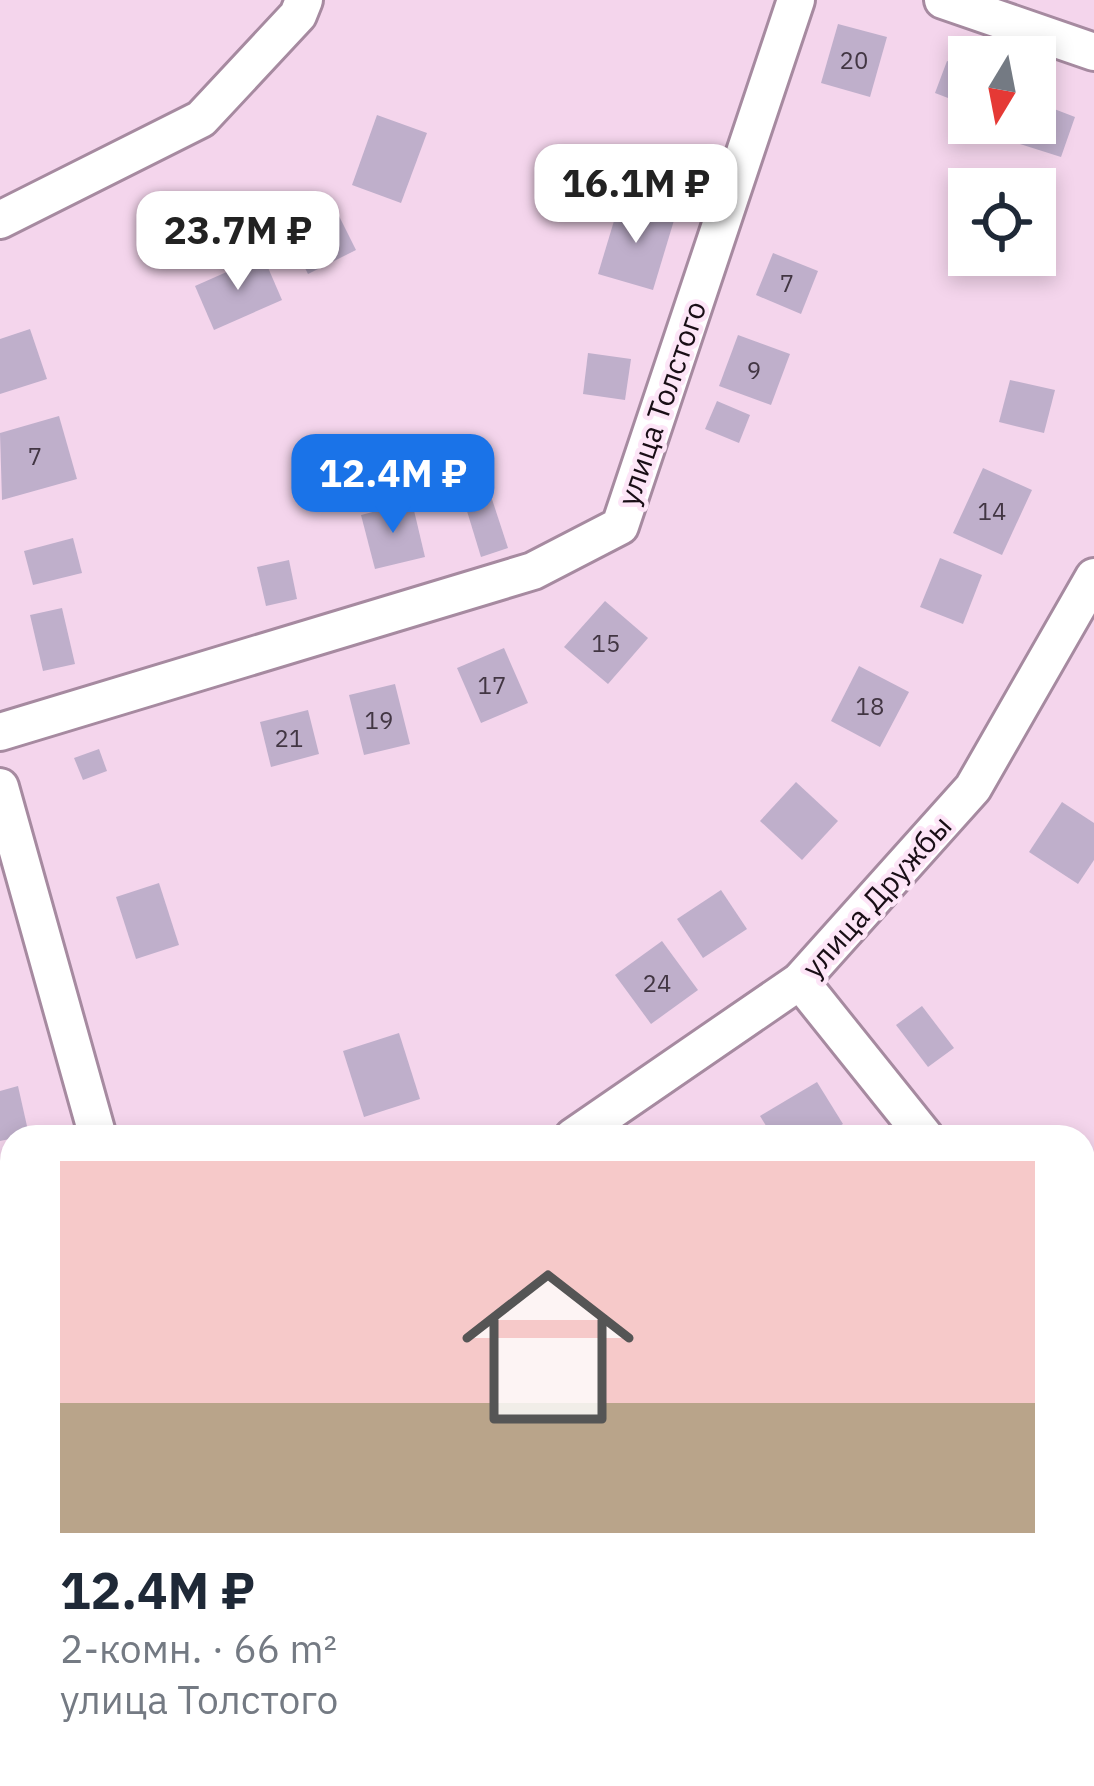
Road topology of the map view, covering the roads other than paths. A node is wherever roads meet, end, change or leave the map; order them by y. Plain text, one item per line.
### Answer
1 (304, 0) edge
2 (796, 0) edge
3 (944, 0) edge
4 (1094, 52) edge
5 (0, 220) edge
6 (1094, 577) edge
7 (0, 732) edge
8 (0, 787) edge
9 (800, 981) junction
10 (95, 1125) edge
11 (590, 1125) edge
12 (916, 1125) edge

1 - 5 street
2 - 7 street, улица Толстого
3 - 4 street
6 - 9 street, улица Дружбы
8 - 10 street
9 - 11 street, улица Дружбы
9 - 12 street

